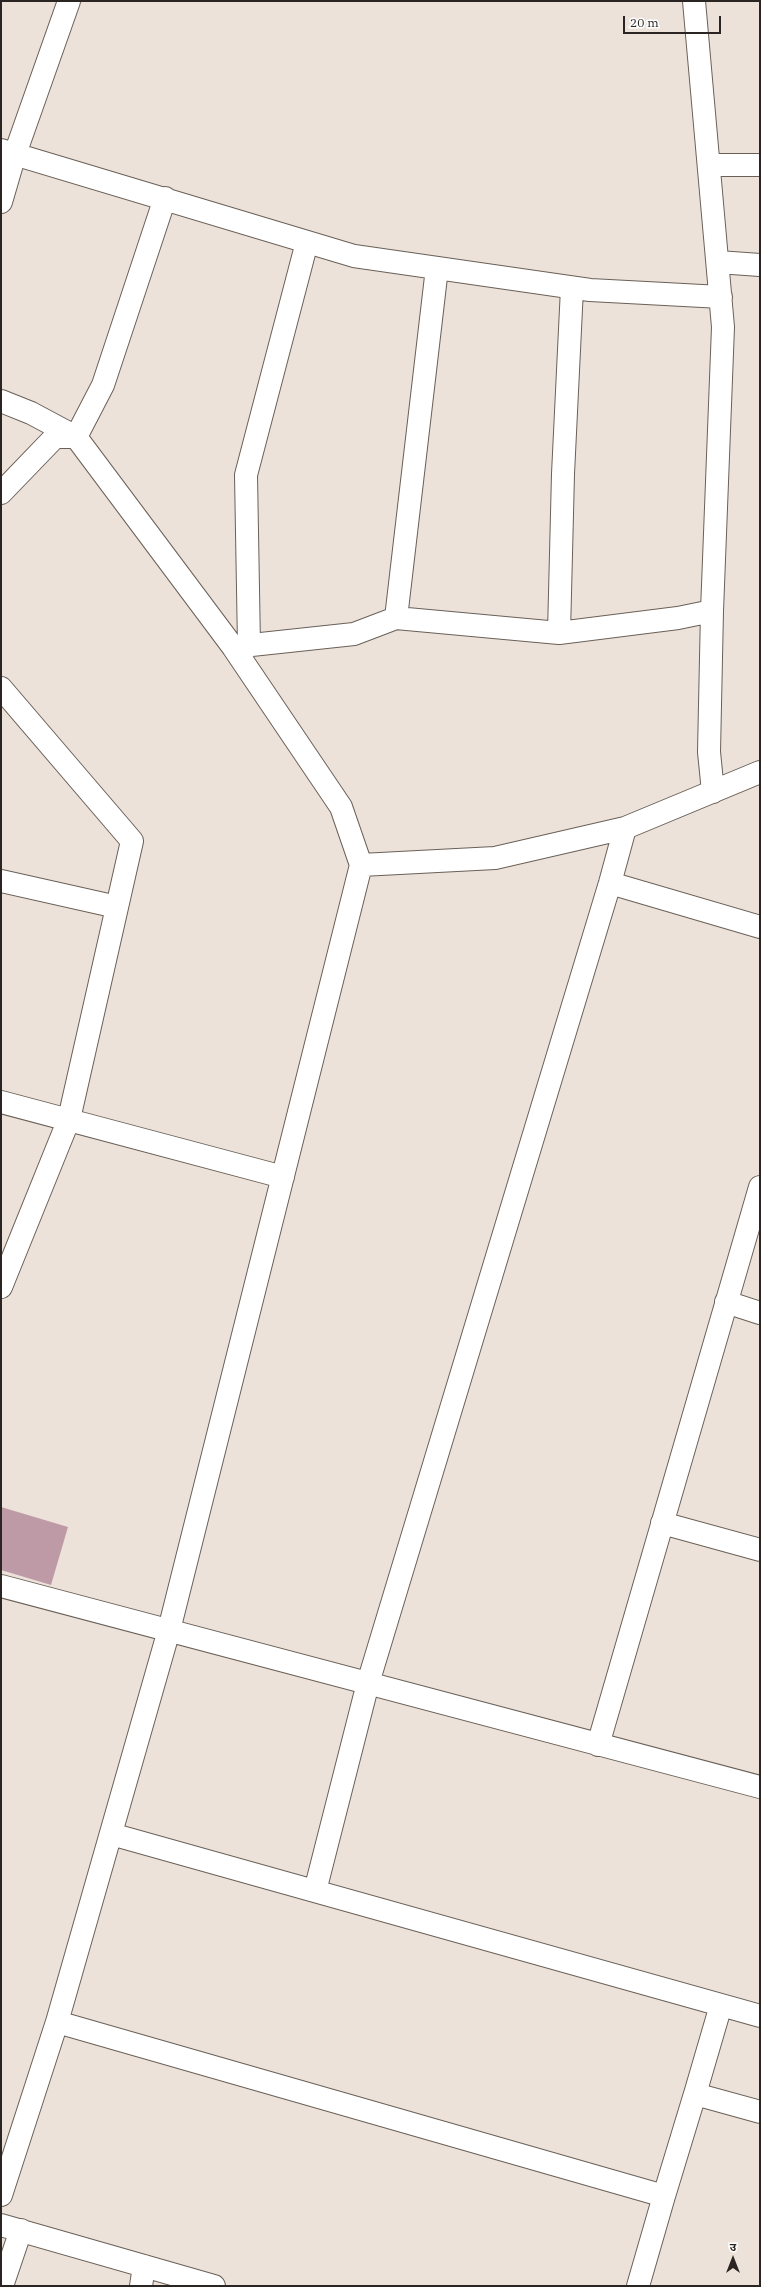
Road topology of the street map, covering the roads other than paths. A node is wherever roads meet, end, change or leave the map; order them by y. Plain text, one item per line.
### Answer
1 (68, 1) edge
2 (694, 1) edge
3 (8, 152) edge
4 (709, 166) junction
5 (760, 166) edge
6 (165, 198) junction
7 (1, 202) edge
8 (307, 242) junction
9 (718, 262) junction
10 (760, 265) edge
11 (437, 268) junction
12 (572, 288) junction
13 (720, 297) junction
14 (1, 401) edge
15 (76, 437) junction
16 (1, 494) edge
17 (712, 611) junction
18 (396, 618) junction
19 (559, 633) junction
20 (241, 646) junction
21 (1, 688) edge
22 (760, 772) edge
23 (713, 792) junction
24 (625, 828) junction
25 (361, 865) junction
26 (1, 881) edge
27 (610, 883) junction
28 (117, 907) junction
29 (760, 928) edge
30 (1, 1102) edge
31 (69, 1119) junction
32 (283, 1177) junction
33 (760, 1187) edge
34 (1, 1287) edge
35 (726, 1302) junction
36 (760, 1313) edge
37 (662, 1523) junction
38 (760, 1550) edge
39 (1, 1586) edge
40 (169, 1630) junction
41 (368, 1683) junction
42 (598, 1745) junction
43 (760, 1787) edge
44 (110, 1834) junction
45 (316, 1891) junction
46 (720, 2005) junction
47 (760, 2016) edge
48 (57, 2022) junction
49 (695, 2094) junction
50 (760, 2112) edge
51 (1, 2195) edge
52 (664, 2196) junction
53 (11, 2228) edge
54 (142, 2276) edge
55 (2, 2286) edge
56 (214, 2286) edge
57 (638, 2286) edge

1 - 3 street
2 - 4 street
3 - 6 street
3 - 7 street
4 - 5 street
4 - 9 street
6 - 8 street
6 - 15 street
8 - 11 street
8 - 20 street
9 - 10 street
9 - 13 street
11 - 12 street
11 - 18 street
12 - 13 street
12 - 19 street
13 - 17 street
14 - 15 street
15 - 16 street
15 - 20 street
17 - 19 street
17 - 23 street
18 - 19 street
18 - 20 street
20 - 25 street
21 - 28 street
22 - 23 street
23 - 24 street
24 - 25 street
24 - 27 street
25 - 32 street
26 - 28 street
27 - 29 street
27 - 41 street
28 - 31 street
30 - 31 street
31 - 32 street
31 - 34 street
32 - 40 street
33 - 35 street
35 - 36 street
35 - 37 street
37 - 38 street
37 - 42 street
39 - 40 street
40 - 41 street
40 - 44 street
41 - 42 street
41 - 45 street
42 - 43 street
44 - 45 street
44 - 48 street
45 - 46 street
46 - 47 street
46 - 49 street
48 - 51 street
48 - 52 street
49 - 50 street
49 - 52 street
52 - 57 street
53 - 54 street
53 - 55 street
54 - 56 street

